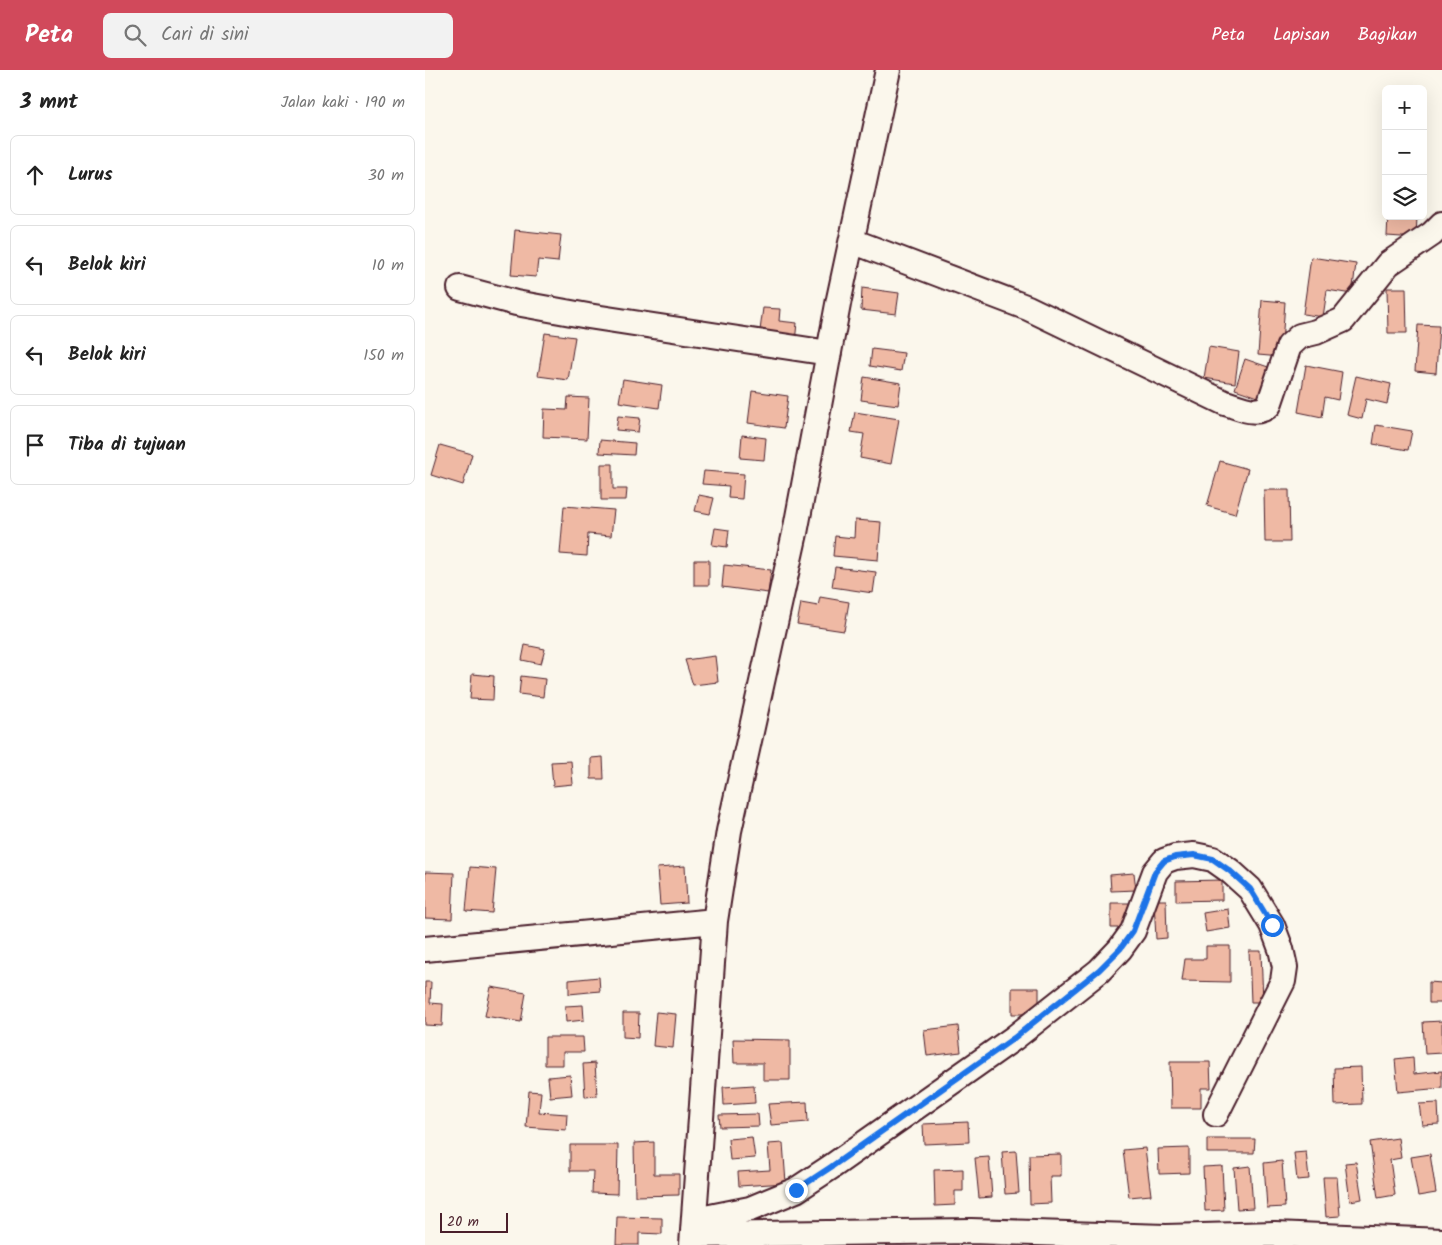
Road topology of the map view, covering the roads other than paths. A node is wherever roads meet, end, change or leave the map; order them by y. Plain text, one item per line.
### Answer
1 (888, 70) edge
2 (1442, 224) edge
3 (852, 241) junction
4 (460, 288) dead end
5 (829, 353) junction
6 (715, 921) junction
7 (425, 949) edge
8 (1216, 1114) dead end
9 (693, 1233) edge
10 (1268, 1240) edge
11 (1442, 1241) edge

1 - 3 street
2 - 3 street
3 - 5 street
4 - 5 street
5 - 6 street
6 - 7 street
6 - 9 street
8 - 9 street
9 - 10 street
10 - 11 street

